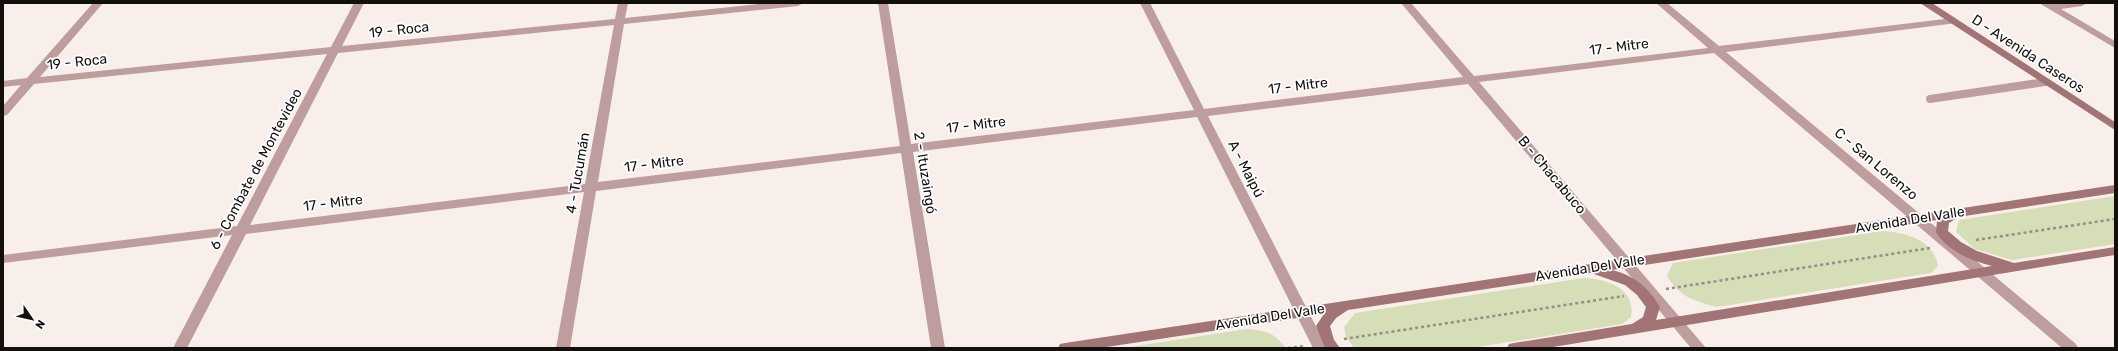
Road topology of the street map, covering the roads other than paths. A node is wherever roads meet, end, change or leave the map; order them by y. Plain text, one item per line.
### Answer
1 (98, 3) edge
2 (359, 3) edge
3 (623, 3) edge
4 (798, 3) edge
5 (883, 3) edge
6 (1144, 3) edge
7 (1406, 3) edge
8 (1661, 3) edge
9 (1925, 3) edge
10 (2082, 3) edge
11 (2047, 5) edge
12 (620, 21) junction
13 (1953, 21) junction
14 (2115, 45) edge
15 (335, 50) junction
16 (1717, 50) junction
17 (1471, 80) junction
18 (30, 81) junction
19 (2045, 82) junction
20 (3, 84) edge
21 (1930, 100) dead end
22 (3, 113) edge
23 (1201, 113) junction
24 (2115, 127) edge
25 (906, 149) junction
26 (591, 187) junction
27 (2115, 189) edge
28 (1956, 213) junction
29 (1917, 219) junction
30 (241, 230) junction
31 (1951, 244) junction
32 (2115, 251) edge
33 (3, 259) edge
34 (1627, 263) junction
35 (2020, 266) junction
36 (1585, 269) junction
37 (1981, 273) junction
38 (1648, 292) junction
39 (1351, 305) junction
40 (1302, 312) junction
41 (1677, 322) junction
42 (1631, 329) junction
43 (1325, 345) edge
44 (180, 348) edge
45 (562, 348) edge
46 (938, 348) edge
47 (1065, 348) edge
48 (1514, 348) edge
49 (1699, 348) edge
50 (2071, 348) edge

1 - 18 street
2 - 15 street, 6 - Combate de Montevideo
3 - 12 street, 4 - Tucumán
4 - 12 street, 19 - Roca
5 - 25 street, 2 - Ituzaingó
6 - 23 street, A - Maipú
7 - 17 street, B - Chacabuco
8 - 16 street, C - San Lorenzo
9 - 13 street, D - Avenida Caseros
10 - 11 street
11 - 14 street
12 - 15 street, 19 - Roca
12 - 26 street, 4 - Tucumán
13 - 16 street, 17 - Mitre
13 - 19 street, D - Avenida Caseros
15 - 18 street, 19 - Roca
15 - 30 street, 6 - Combate de Montevideo
16 - 17 street, 17 - Mitre
16 - 29 street, C - San Lorenzo
17 - 23 street, 17 - Mitre
17 - 34 street, B - Chacabuco
18 - 20 street, 19 - Roca
18 - 22 street
19 - 21 lane
19 - 24 street, D - Avenida Caseros
23 - 25 street, 17 - Mitre
23 - 40 street, A - Maipú
25 - 26 street, 17 - Mitre
25 - 46 street, 2 - Ituzaingó
26 - 30 street, 17 - Mitre
26 - 45 street, 4 - Tucumán
27 - 28 street, Avenida Del Valle
28 - 29 street, Avenida Del Valle
28 - 31 street
29 - 31 street, C - San Lorenzo
29 - 34 street, Avenida Del Valle
30 - 33 street, 17 - Mitre
30 - 44 street, 6 - Combate de Montevideo
31 - 35 street
31 - 37 street, C - San Lorenzo
32 - 35 street
34 - 36 street, Avenida Del Valle
34 - 38 street, B - Chacabuco
35 - 37 street
36 - 38 street
36 - 39 street, Avenida Del Valle
37 - 41 street
37 - 50 street, C - San Lorenzo
38 - 41 street, B - Chacabuco
38 - 42 street
39 - 40 street, Avenida Del Valle
39 - 43 street
40 - 43 street, A - Maipú
40 - 47 street, Avenida Del Valle
41 - 42 street
41 - 49 street, B - Chacabuco
42 - 48 street

